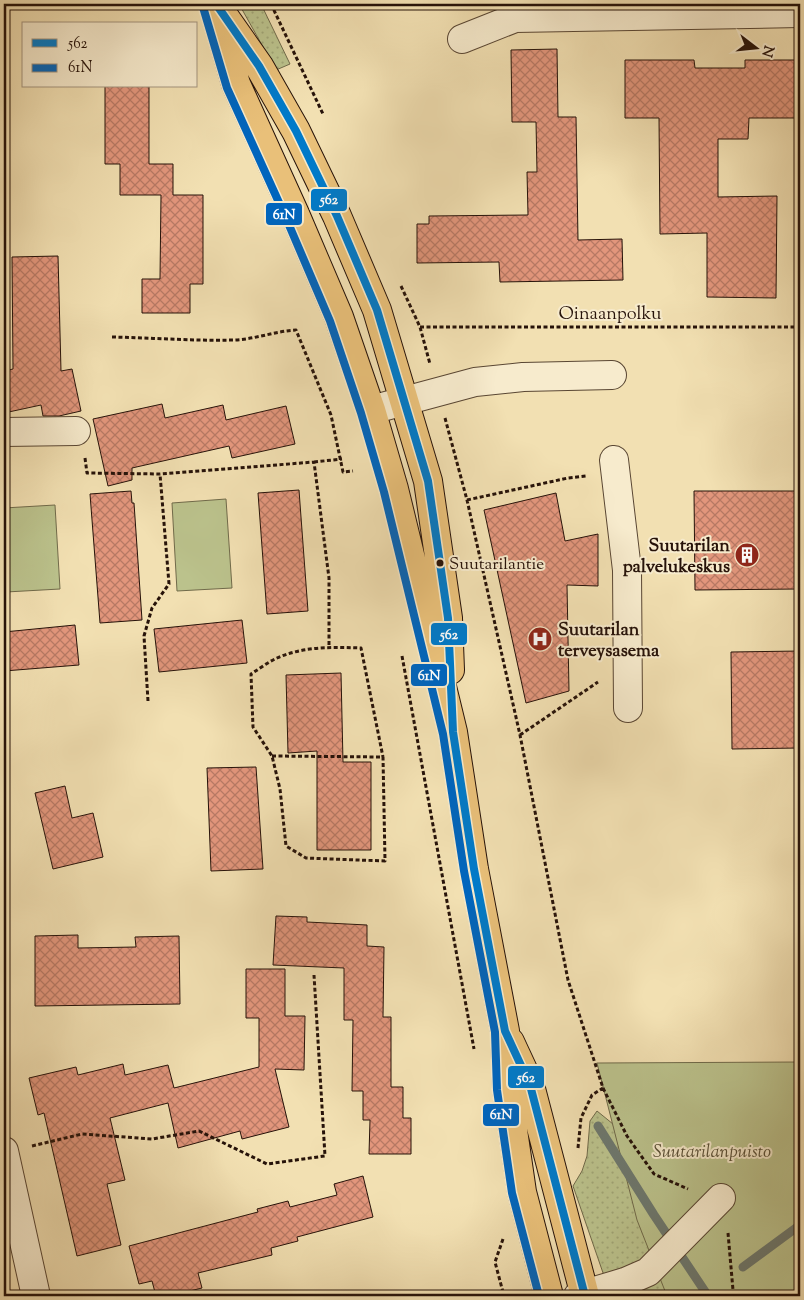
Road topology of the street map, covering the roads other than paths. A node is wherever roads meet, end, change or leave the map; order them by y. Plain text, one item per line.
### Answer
1 (215, 4) edge
2 (800, 13) edge
3 (462, 39) dead end
4 (612, 375) dead end
5 (404, 402) junction
6 (371, 410) junction
7 (76, 431) road end
8 (4, 432) edge
9 (614, 467) road end
10 (628, 708) dead end
11 (453, 732) junction
12 (505, 1031) junction
13 (4, 1152) edge
14 (721, 1198) dead end
15 (12, 1226) edge
16 (36, 1296) edge
17 (549, 1296) edge
18 (582, 1296) edge

1 - 5 main road
1 - 6 main road
2 - 3 street
4 - 5 street
5 - 6 street
5 - 11 main road
6 - 11 main road
7 - 8 street
9 - 10 street
11 - 12 main road
12 - 17 main road
12 - 18 main road
13 - 15 street
14 - 18 street
15 - 16 street

